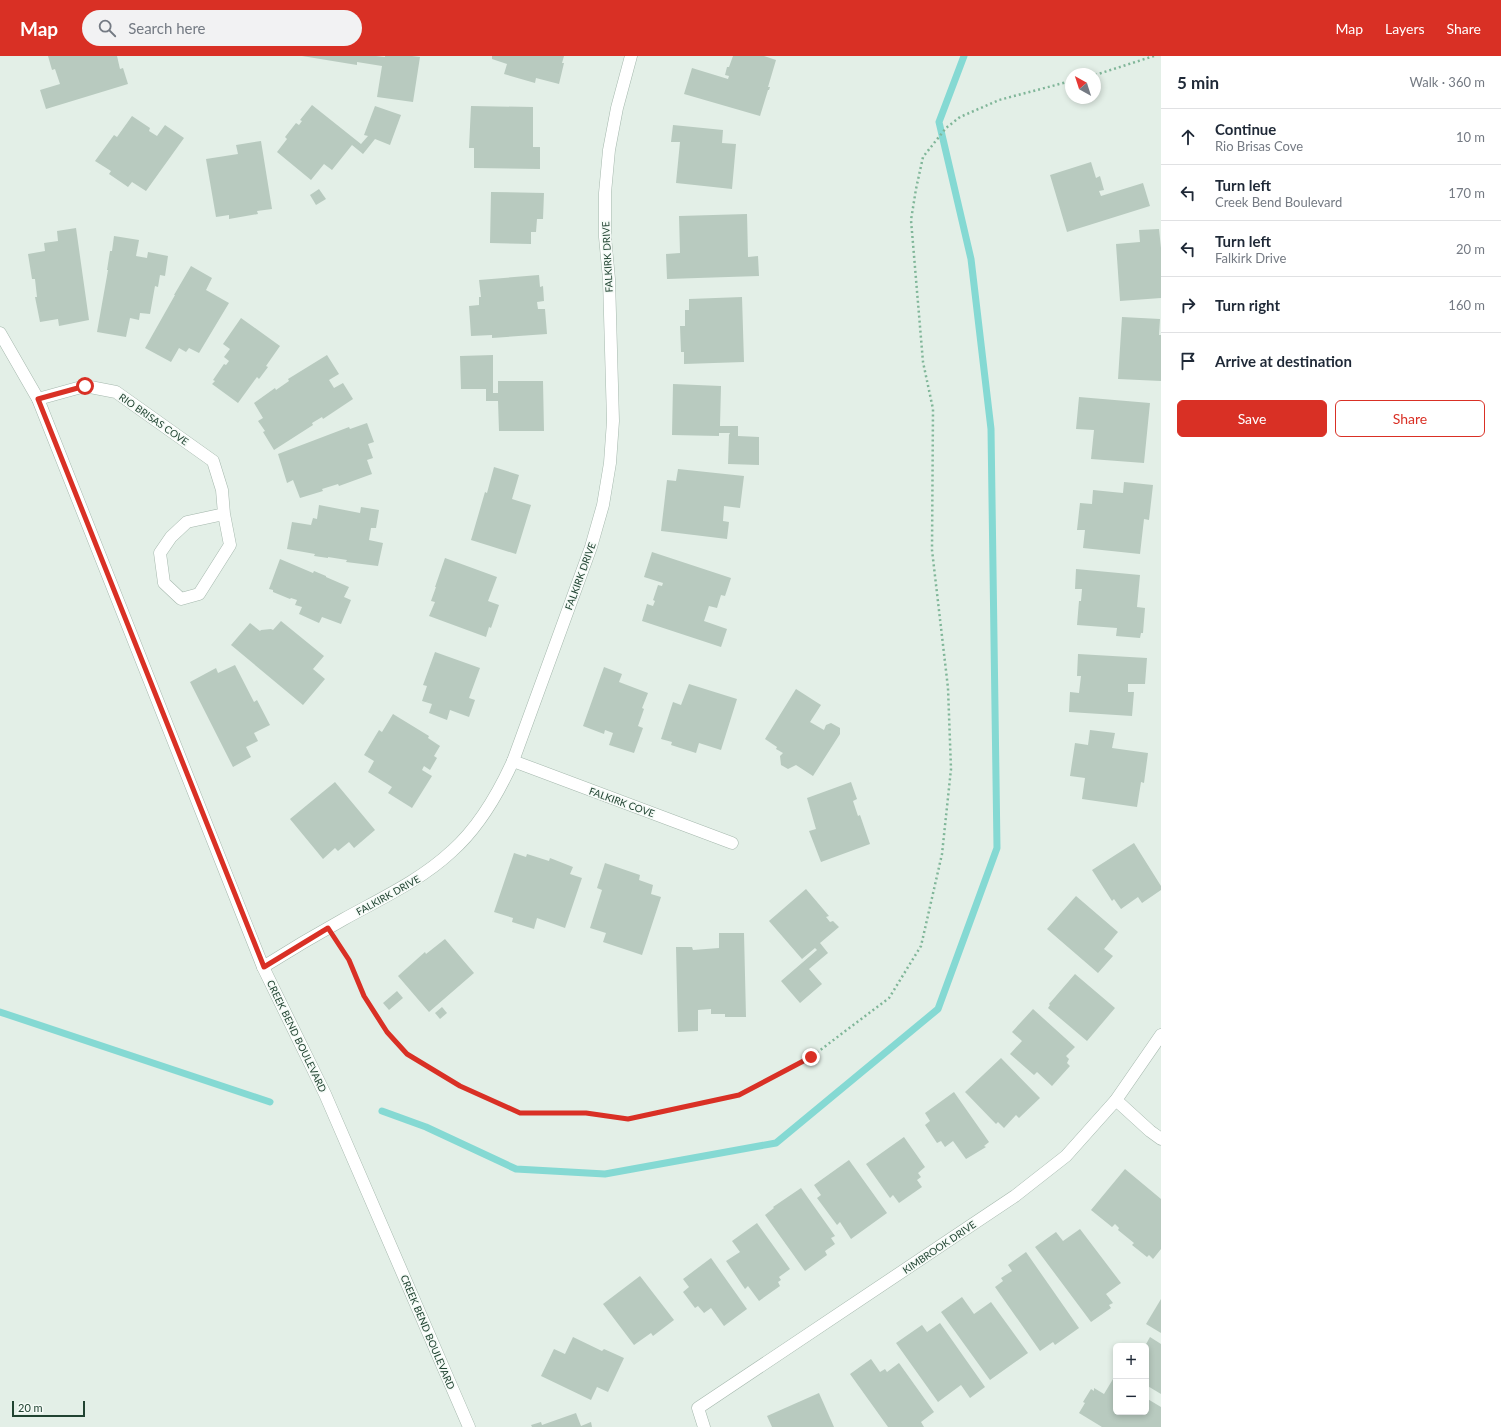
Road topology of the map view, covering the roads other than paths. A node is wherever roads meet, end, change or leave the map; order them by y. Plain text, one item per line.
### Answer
1 (631, 56) edge
2 (0, 333) edge
3 (38, 399) junction
4 (224, 514) junction
5 (513, 761) junction
6 (732, 843) dead end
7 (264, 967) junction
8 (1161, 1035) edge
9 (1116, 1100) junction
10 (1161, 1139) edge
11 (469, 1427) edge
12 (704, 1427) edge

1 - 5 street, FALKIRK DRIVE
2 - 3 street, CREEK BEND BOULEVARD
3 - 4 street, RIO BRISAS COVE
3 - 7 street, CREEK BEND BOULEVARD
4 - 4 street, RIO BRISAS COVE
5 - 6 street, FALKIRK COVE
5 - 7 street, FALKIRK DRIVE
7 - 11 street, CREEK BEND BOULEVARD
8 - 9 street, KIMBROOK DRIVE
9 - 10 street
9 - 12 street, KIMBROOK DRIVE

